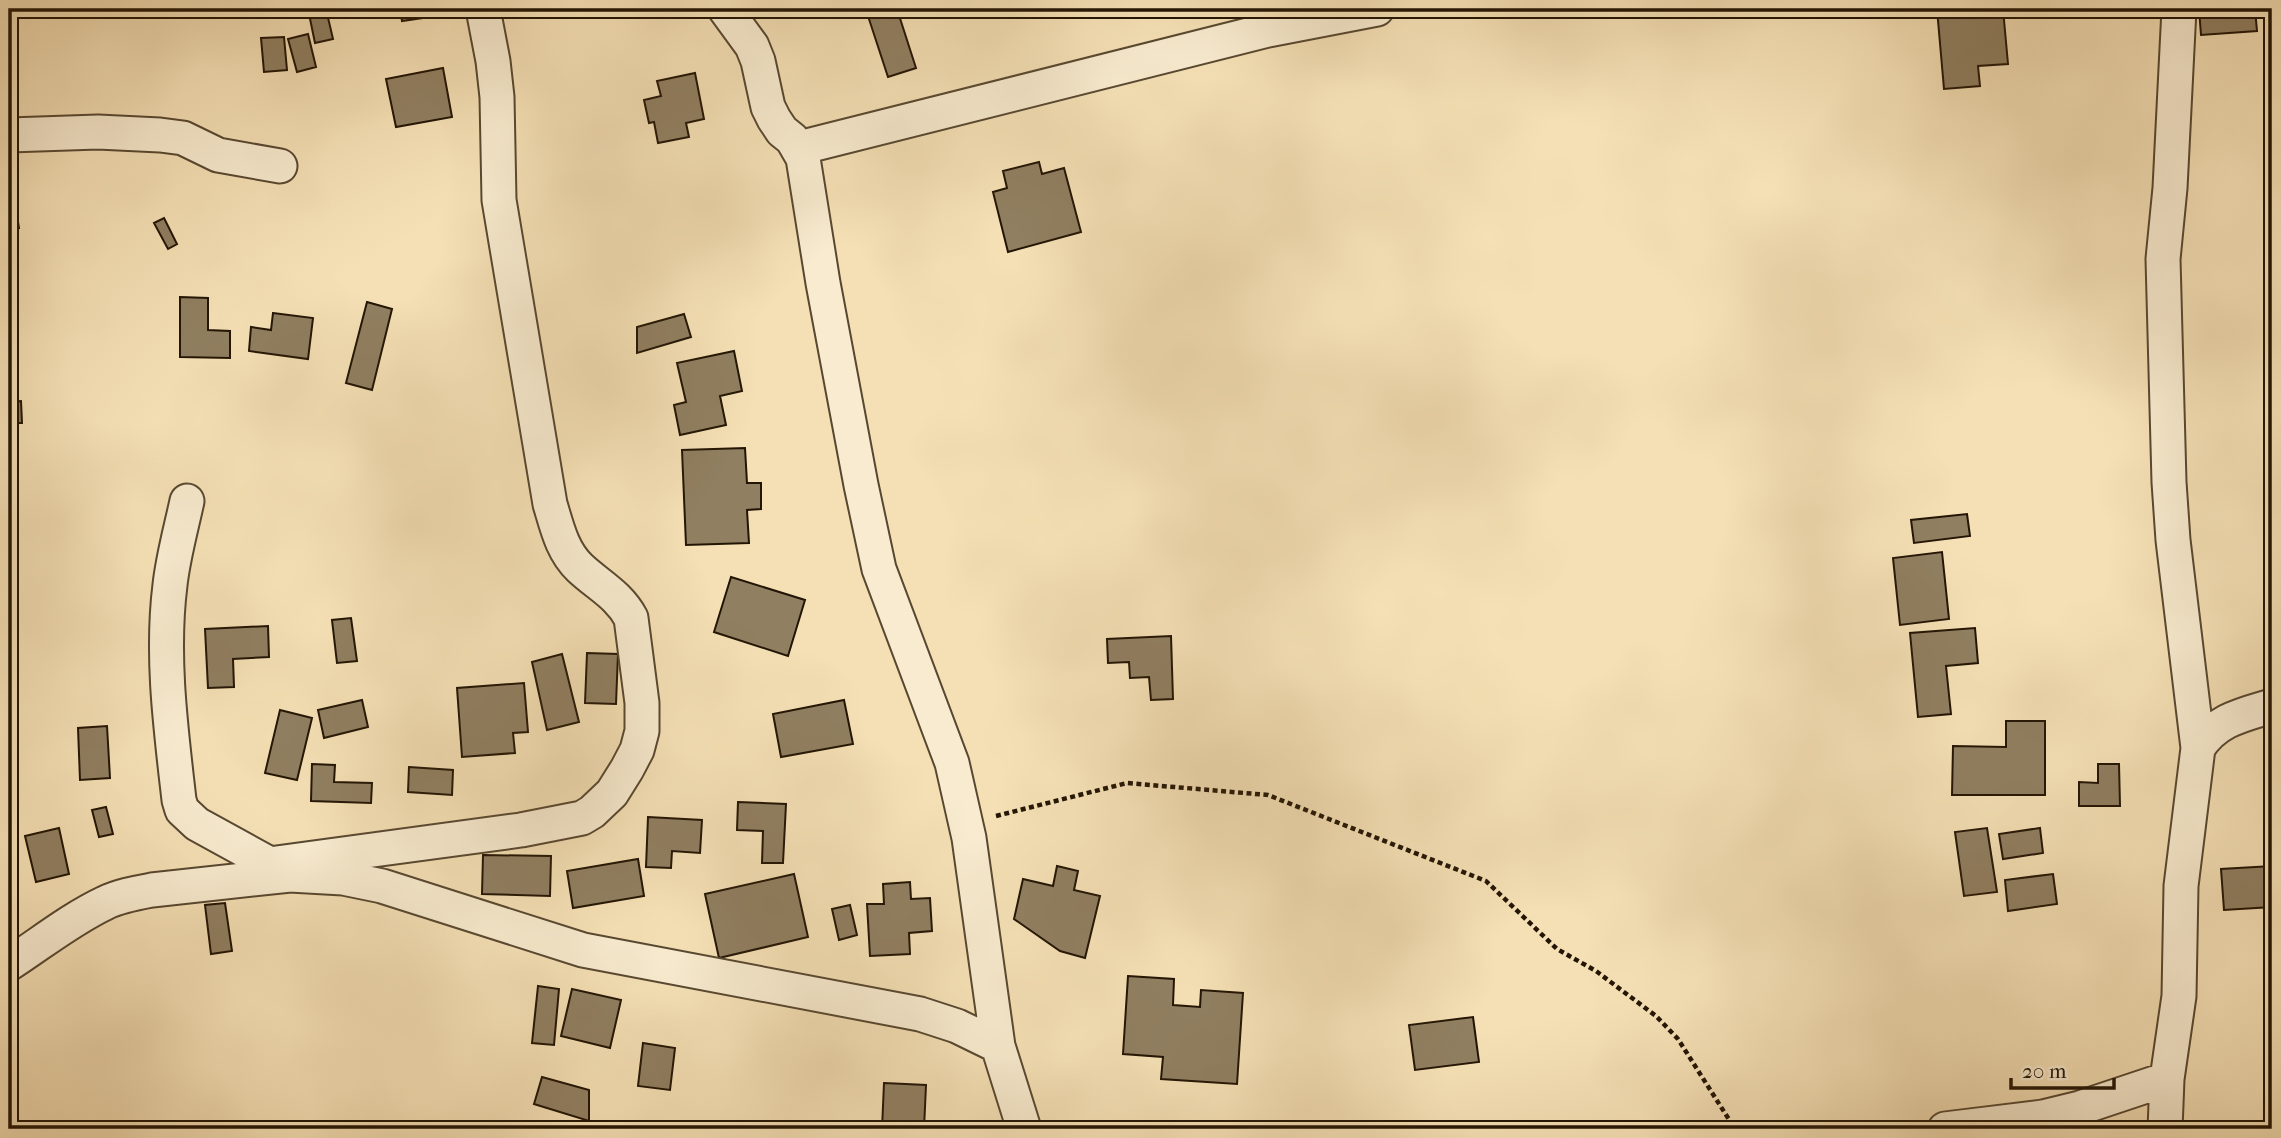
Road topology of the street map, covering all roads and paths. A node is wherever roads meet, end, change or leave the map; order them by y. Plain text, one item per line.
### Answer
1 (482, 9) edge
2 (725, 9) edge
3 (1377, 9) edge
4 (2179, 9) edge
5 (9, 135) edge
6 (799, 148) junction
7 (280, 166) dead end
8 (187, 501) dead end
9 (2272, 706) edge
10 (2199, 748) junction
11 (966, 824) junction
12 (280, 870) junction
13 (9, 964) edge
14 (998, 1045) junction
15 (2167, 1079) junction
16 (1024, 1129) edge
17 (1735, 1129) edge
18 (1945, 1129) edge
19 (2165, 1129) edge

1 - 12 street
2 - 6 street
3 - 6 street
4 - 10 street
5 - 7 street
6 - 11 street
8 - 12 street
9 - 10 street
10 - 15 street
11 - 14 street
11 - 17 path
12 - 13 street
12 - 14 street
14 - 16 street
15 - 18 street
15 - 19 street

